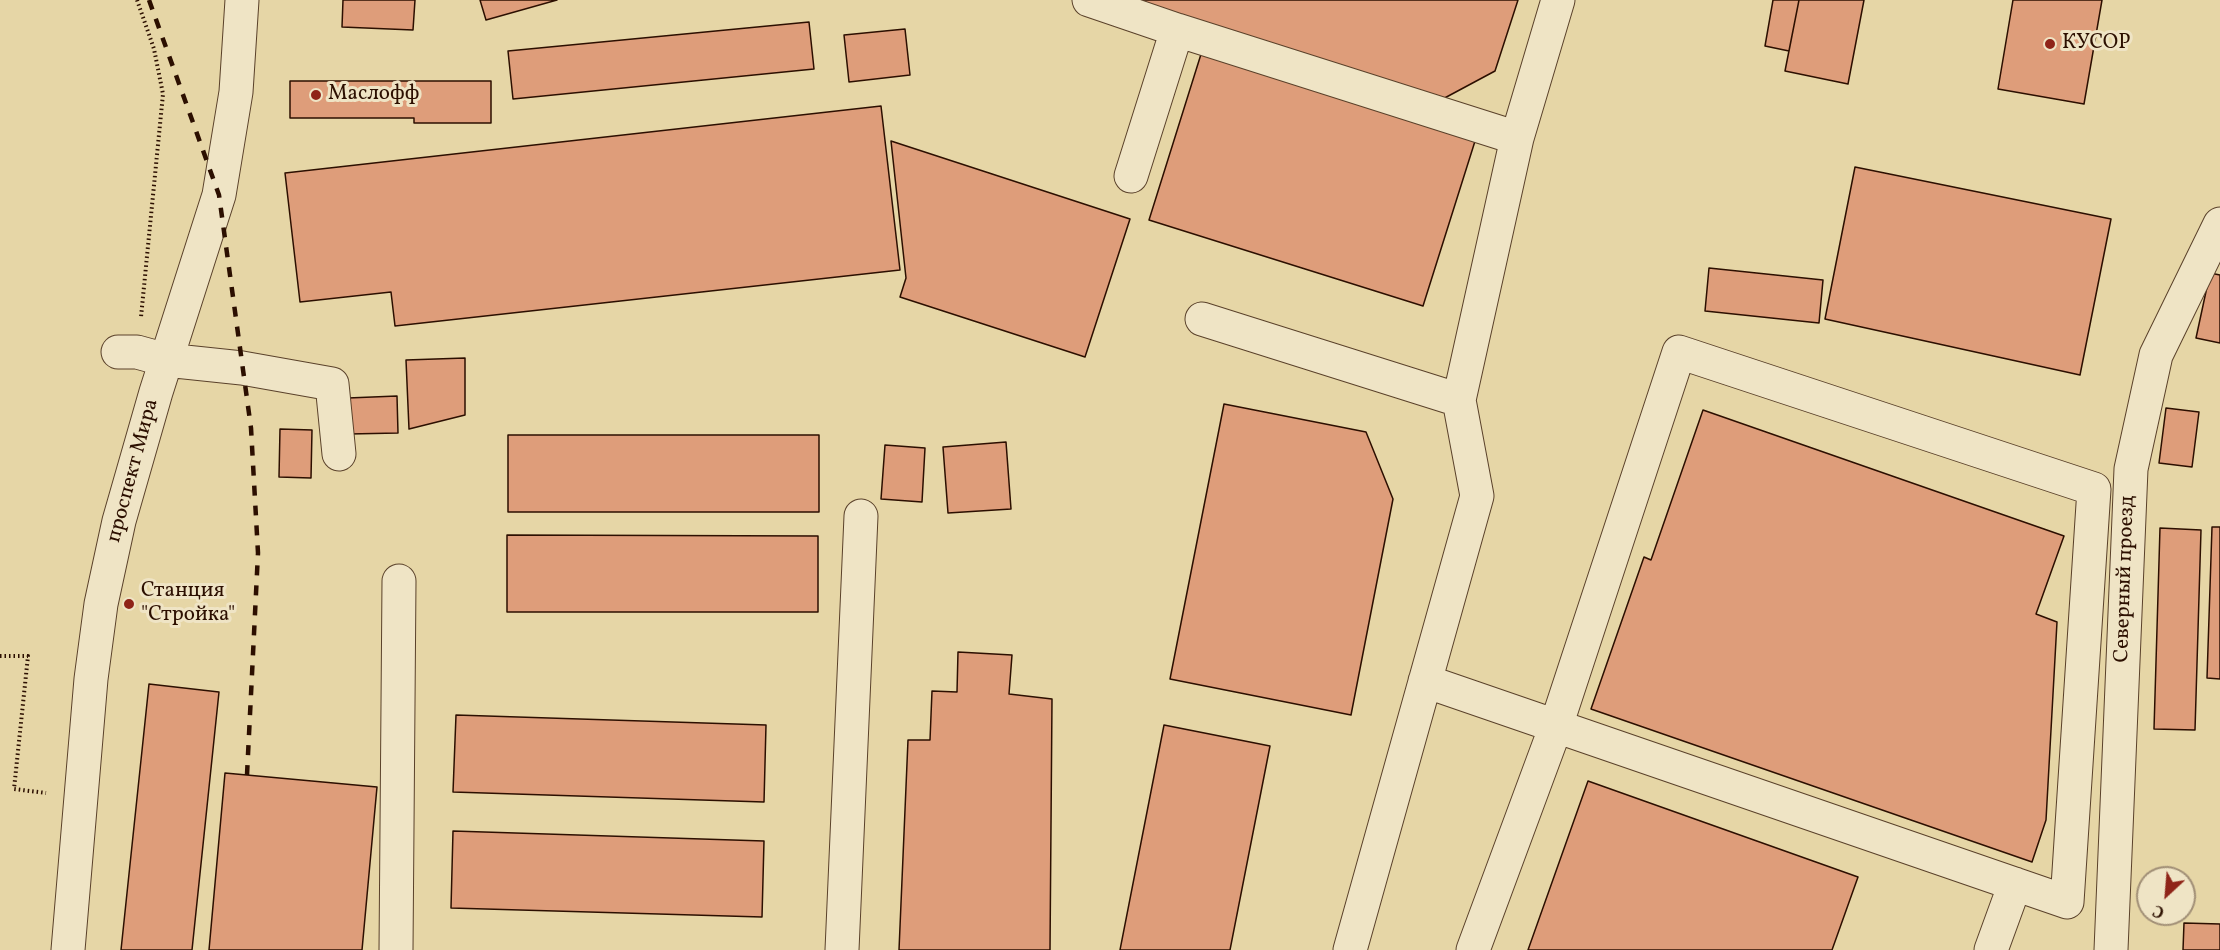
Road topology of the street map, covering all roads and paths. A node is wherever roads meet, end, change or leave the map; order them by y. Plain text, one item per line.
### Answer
1 (137, 0) edge
2 (242, 0) edge
3 (1089, 0) edge
4 (1558, 0) edge
5 (1177, 30) junction
6 (1517, 138) junction
7 (1131, 176) dead end
8 (2220, 224) edge
9 (1202, 319) dead end
10 (140, 355) junction
11 (1459, 400) junction
12 (339, 454) dead end
13 (861, 516) dead end
14 (399, 581) dead end
15 (0, 656) edge
16 (1425, 681) junction
17 (1556, 726) junction
18 (57, 794) dead end
19 (2015, 884) junction
20 (68, 950) edge
21 (396, 950) edge
22 (842, 950) edge
23 (1350, 950) edge
24 (1473, 950) edge
25 (1991, 950) edge
26 (2111, 950) edge

1 - 10 path
2 - 10 street, проспект Мира
3 - 5 street
4 - 6 street
5 - 6 street
5 - 7 street
6 - 11 street
8 - 26 street, Северный проезд
9 - 11 street
10 - 12 street
10 - 20 street, проспект Мира
11 - 16 street
13 - 22 street
14 - 21 street
15 - 18 path
16 - 17 street
16 - 23 street
17 - 19 street
17 - 19 street
17 - 24 street
19 - 25 street

